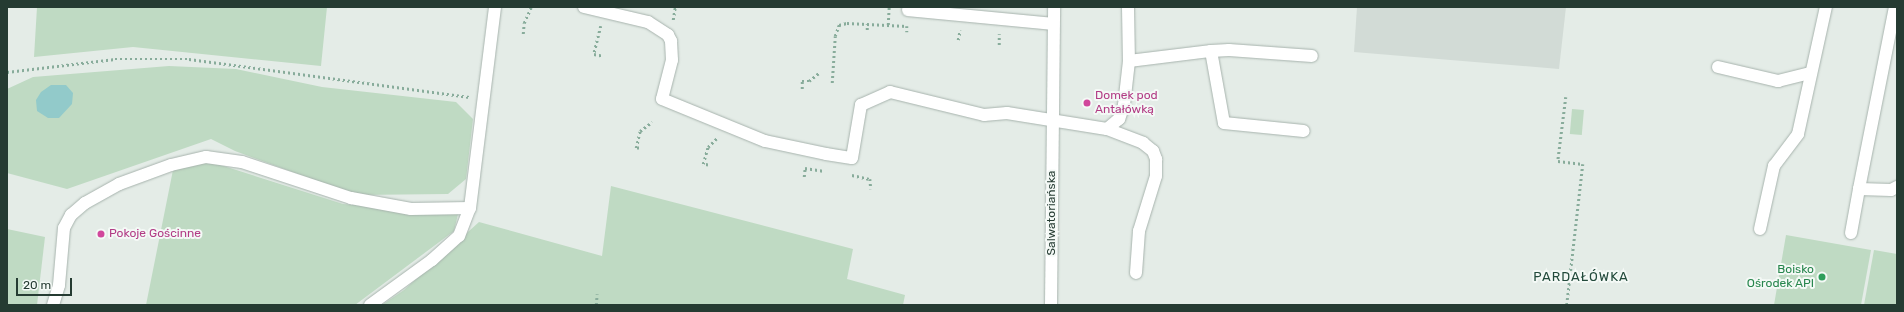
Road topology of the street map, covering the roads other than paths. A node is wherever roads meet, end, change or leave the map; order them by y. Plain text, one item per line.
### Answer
1 (496, 7) edge
2 (584, 7) edge
3 (1054, 7) edge
4 (1128, 7) edge
5 (1826, 7) edge
6 (1895, 7) edge
7 (908, 10) dead end
8 (1053, 24) junction
9 (1211, 51) junction
10 (1312, 56) dead end
11 (1129, 63) junction
12 (1718, 67) dead end
13 (1811, 73) junction
14 (1053, 120) junction
15 (1107, 129) junction
16 (1304, 131) dead end
17 (1897, 187) edge
18 (1859, 189) junction
19 (470, 208) junction
20 (1760, 229) dead end
21 (1851, 233) dead end
22 (1136, 273) dead end
23 (53, 305) edge
24 (370, 305) edge
25 (1051, 305) edge

1 - 19 street
2 - 14 street
3 - 8 street, Salwatoriańska
4 - 11 street
5 - 13 street
6 - 18 street
7 - 8 street
8 - 14 street, Salwatoriańska
9 - 10 street
9 - 11 street
9 - 16 street
11 - 15 street
12 - 13 street
13 - 20 street
14 - 15 street
14 - 25 street, Salwatoriańska
15 - 22 street
17 - 18 street
18 - 21 street
19 - 23 street
19 - 24 street

